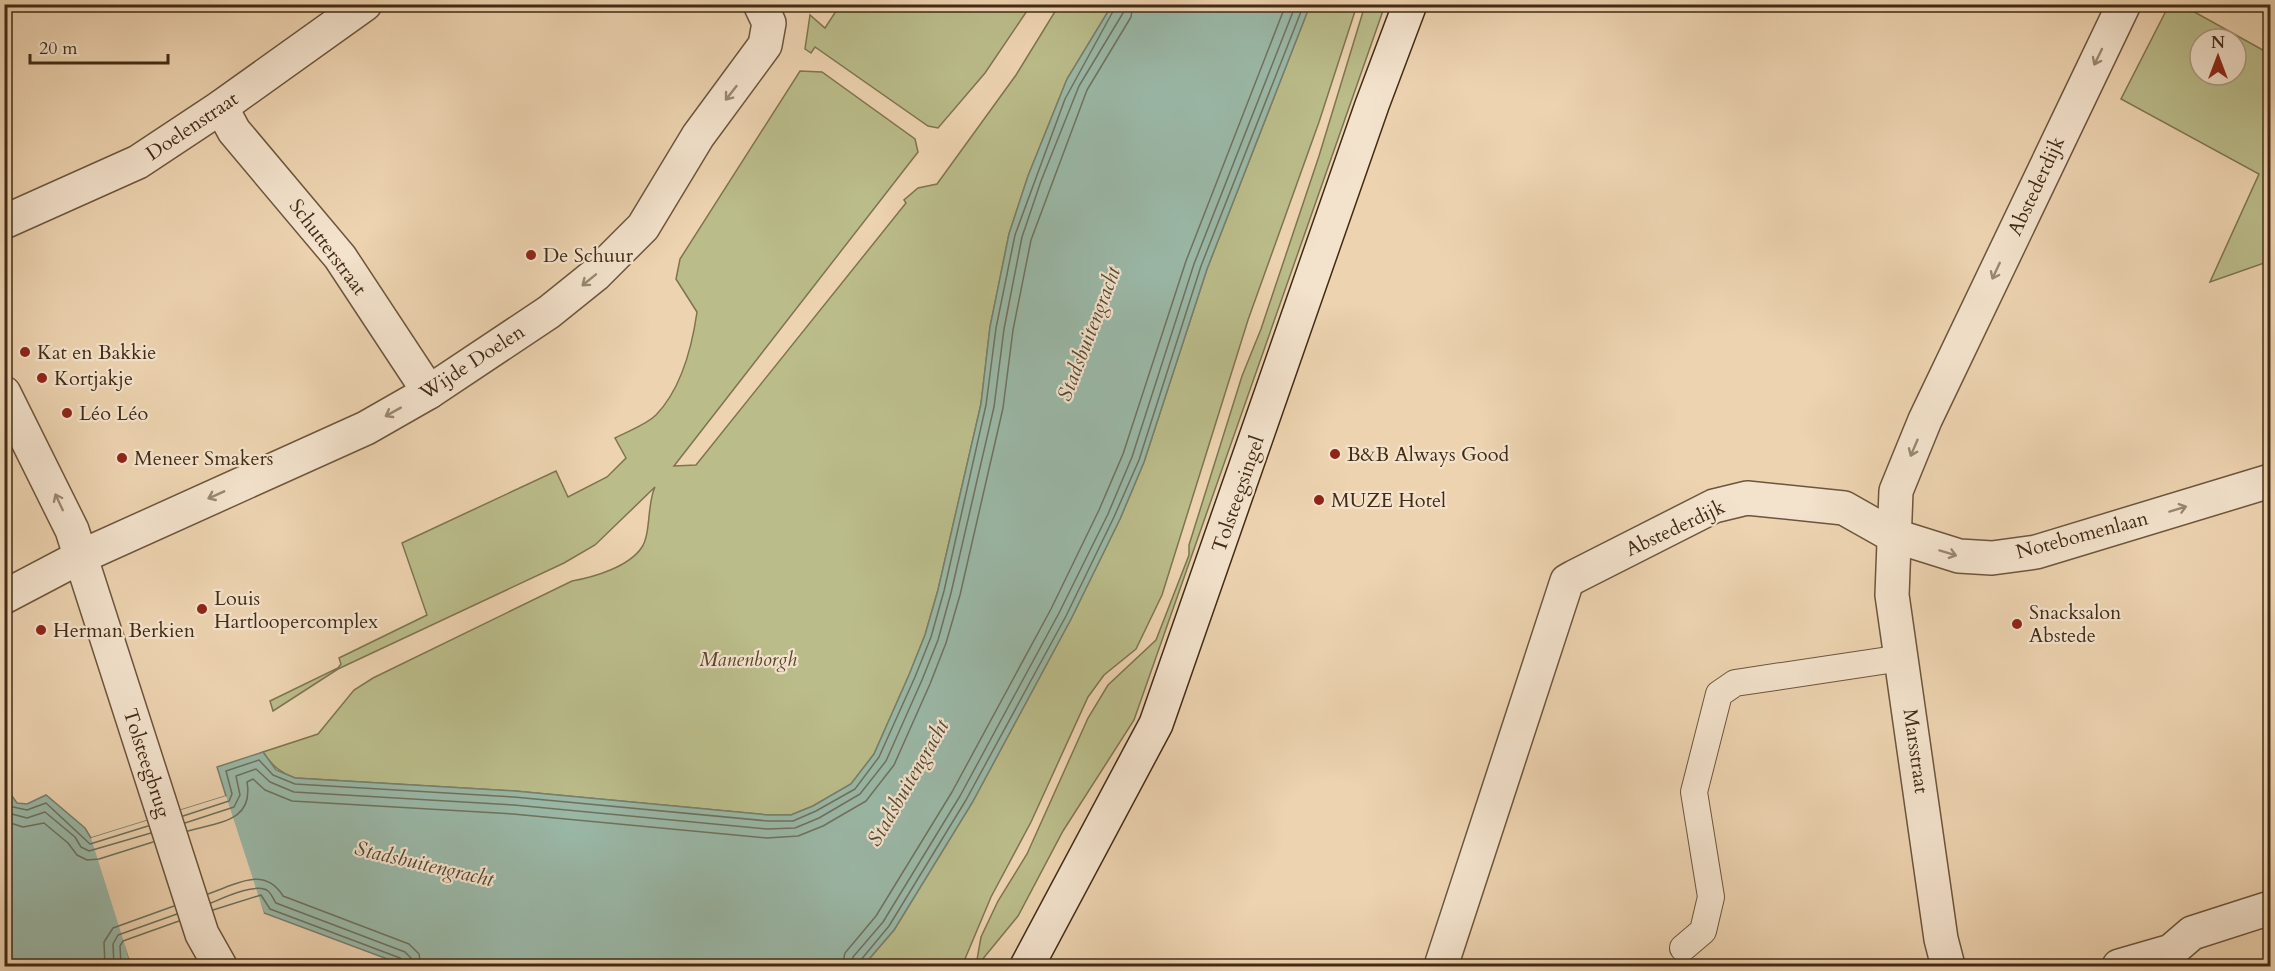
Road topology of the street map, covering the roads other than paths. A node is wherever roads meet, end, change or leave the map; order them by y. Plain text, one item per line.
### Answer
1 (365, 4) edge
2 (760, 4) edge
3 (1410, 4) edge
4 (2124, 4) edge
5 (221, 107) junction
6 (4, 222) edge
7 (429, 392) junction
8 (4, 393) edge
9 (2271, 481) edge
10 (1893, 535) junction
11 (80, 557) junction
12 (4, 597) edge
13 (1902, 658) junction
14 (2271, 908) edge
15 (1683, 948) dead end
16 (220, 966) edge
17 (1027, 966) edge
18 (1441, 966) edge
19 (1948, 966) edge
20 (2118, 966) edge

1 - 5 street, Doelenstraat
2 -> 7 street, Wijde Doelen
3 - 17 street, Tolsteegsingel
4 -> 10 street, Abstederdijk
5 - 6 street, Doelenstraat
5 - 7 street, Schutterstraat
7 -> 11 street, Wijde Doelen
11 -> 8 street, Tolsteegbrug
10 -> 9 street, Notebomenlaan
10 - 13 street, Marsstraat
10 - 18 street, Abstederdijk
11 - 12 street, Wijde Doelen
11 - 16 street, Tolsteegbrug
13 - 15 lane
13 - 19 street, Marsstraat
14 - 20 street

